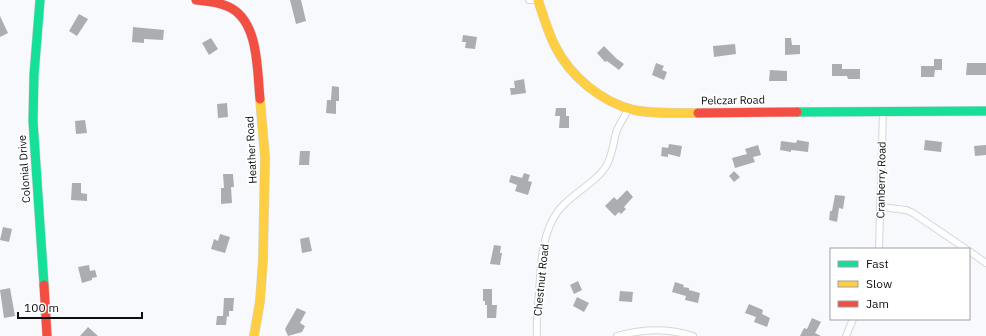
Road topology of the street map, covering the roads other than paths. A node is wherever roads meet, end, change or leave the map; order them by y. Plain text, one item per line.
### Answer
1 (40, 0) edge
2 (196, 0) edge
3 (529, 0) edge
4 (537, 0) edge
5 (629, 108) junction
6 (883, 111) junction
7 (986, 111) edge
8 (881, 207) junction
9 (879, 248) edge
10 (965, 248) edge
11 (970, 252) edge
12 (986, 263) edge
13 (853, 320) edge
14 (47, 336) edge
15 (254, 336) edge
16 (537, 336) edge
17 (617, 336) edge
18 (693, 336) edge
19 (846, 336) edge

1 - 14 street, Colonial Drive
2 - 15 street, Heather Road
3 - 4 street, Pelczar Road
4 - 5 street, Pelczar Road
5 - 6 street, Pelczar Road
5 - 16 street, Chestnut Road
6 - 7 street, Pelczar Road
6 - 8 street, Cranberry Road
8 - 9 street, Cranberry Road
8 - 10 street
11 - 12 street
13 - 19 street
17 - 18 street

